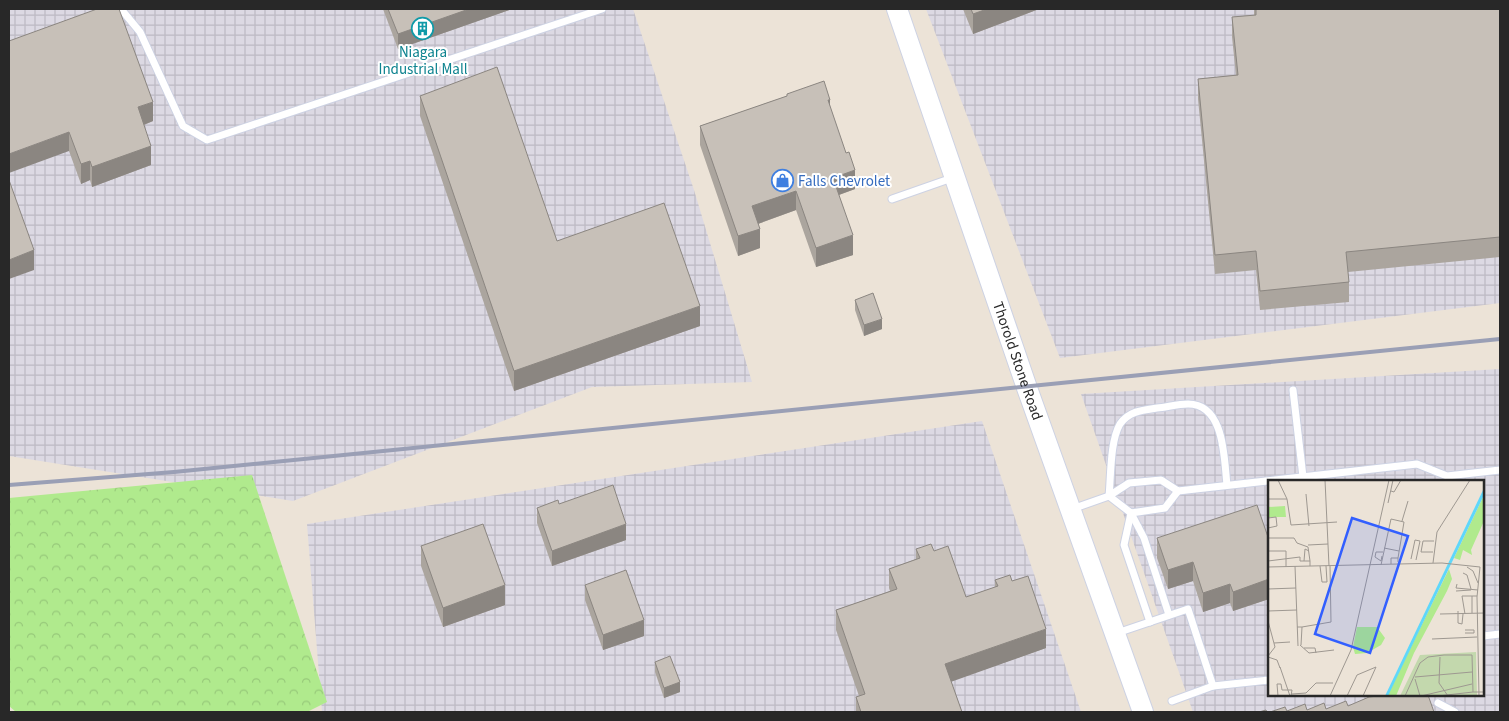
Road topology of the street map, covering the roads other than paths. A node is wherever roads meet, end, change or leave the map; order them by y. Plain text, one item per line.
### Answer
1 (122, 9) edge
2 (602, 9) edge
3 (897, 9) edge
4 (955, 177) junction
5 (892, 199) dead end
6 (1293, 390) dead end
7 (1500, 470) edge
8 (1303, 477) junction
9 (1447, 478) edge
10 (1280, 480) edge
11 (1268, 481) edge
12 (1227, 486) junction
13 (1178, 491) junction
14 (1108, 496) junction
15 (1070, 510) junction
16 (1131, 513) junction
17 (1169, 615) junction
18 (1150, 622) junction
19 (1115, 634) junction
20 (1500, 634) edge
21 (1484, 636) edge
22 (1268, 680) edge
23 (1213, 686) junction
24 (1172, 701) dead end
25 (1438, 702) dead end
26 (1142, 712) edge
27 (1455, 712) edge

1 - 2 lane
3 - 4 main road, Thorold Stone Road
4 - 5 lane
4 - 15 main road, Thorold Stone Road
6 - 8 lane
7 - 9 lane
8 - 9 lane
8 - 10 lane
11 - 12 lane
12 - 13 lane
12 - 14 lane
13 - 14 lane
13 - 16 lane
14 - 15 lane
14 - 16 lane
15 - 19 main road, Thorold Stone Road
16 - 17 lane
16 - 18 lane
17 - 18 lane
17 - 23 lane
18 - 19 lane
19 - 26 main road, Thorold Stone Road
20 - 21 lane
22 - 23 lane
23 - 24 lane
25 - 27 lane

